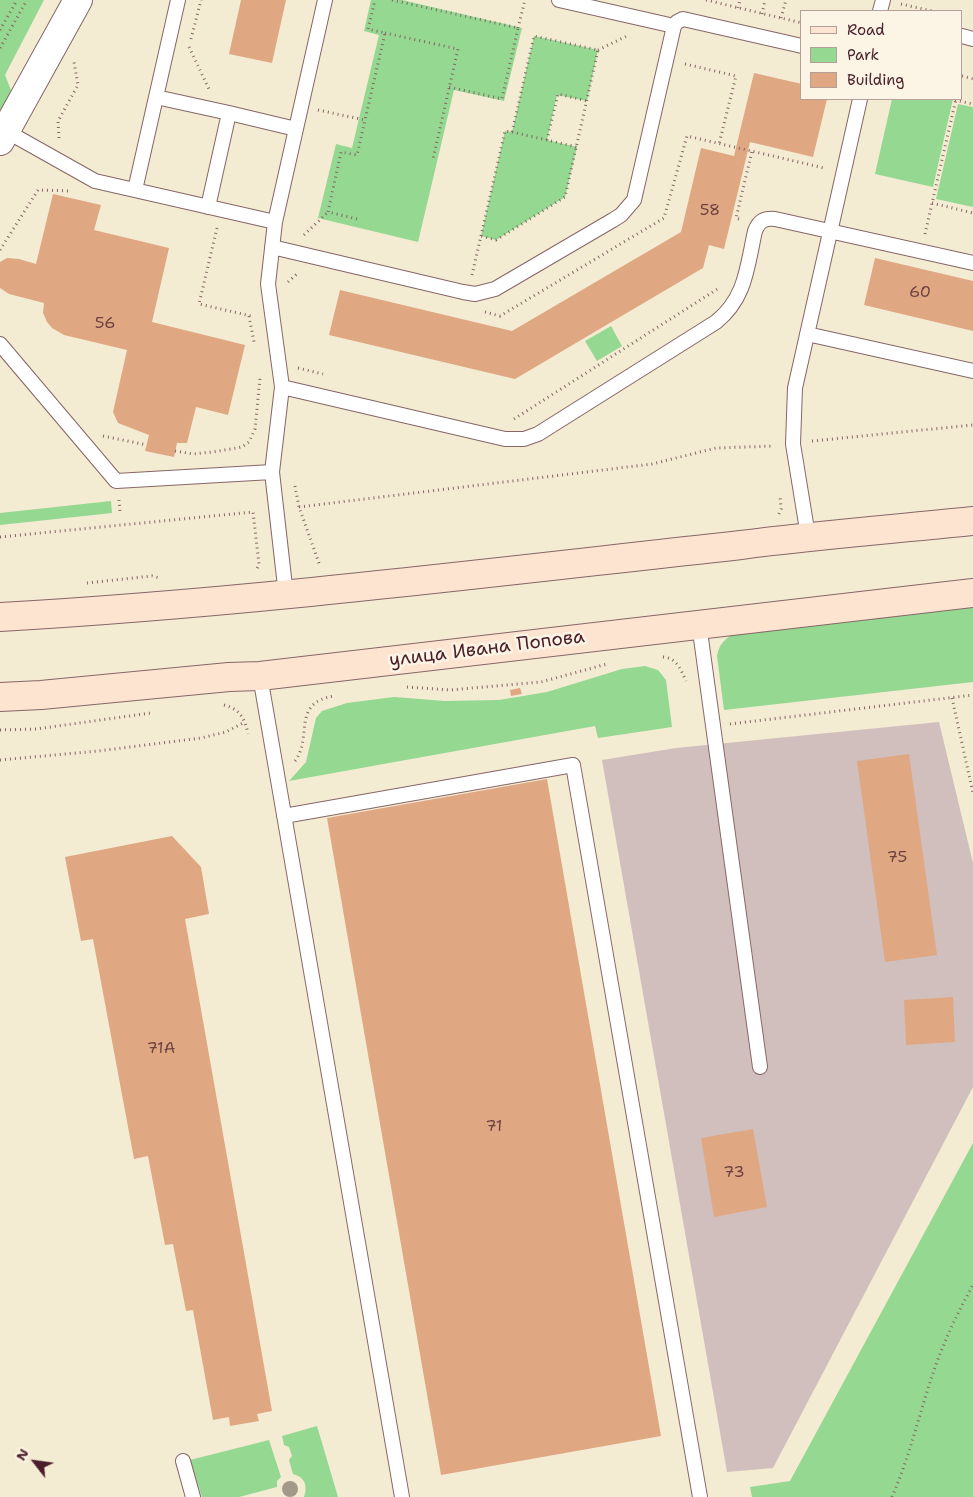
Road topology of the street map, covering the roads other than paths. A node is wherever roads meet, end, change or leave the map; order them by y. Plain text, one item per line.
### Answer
1 (78, 0) edge
2 (178, 0) edge
3 (325, 0) edge
4 (559, 0) edge
5 (674, 26) junction
6 (800, 46) edge
7 (156, 97) junction
8 (860, 100) edge
9 (229, 113) junction
10 (296, 129) junction
11 (3, 136) edge
12 (135, 190) junction
13 (214, 208) junction
14 (275, 222) junction
15 (830, 231) junction
16 (272, 247) junction
17 (973, 263) edge
18 (807, 334) junction
19 (0, 344) edge
20 (973, 371) edge
21 (282, 387) junction
22 (272, 472) junction
23 (973, 520) edge
24 (808, 536) junction
25 (973, 593) edge
26 (286, 595) junction
27 (0, 617) edge
28 (699, 624) junction
29 (260, 676) junction
30 (0, 697) edge
31 (284, 816) junction
32 (760, 1068) dead end
33 (183, 1462) dead end
34 (193, 1497) edge
35 (402, 1497) edge
36 (700, 1497) edge

1 - 11 street
2 - 7 lane
3 - 10 lane
4 - 5 lane
5 - 6 lane
5 - 16 lane
7 - 9 lane
7 - 12 lane
8 - 15 lane
9 - 10 lane
9 - 13 lane
10 - 14 lane
11 - 12 lane
12 - 13 lane
13 - 14 lane
14 - 16 lane
15 - 17 lane
15 - 18 lane
15 - 21 lane
16 - 21 lane
18 - 20 lane
18 - 24 lane
19 - 22 lane
21 - 22 lane
22 - 26 lane
23 - 24 main road
24 - 26 main road
25 - 28 main road, улица Ивана Попова
26 - 27 main road
28 - 29 main road, улица Ивана Попова
28 - 32 lane
29 - 30 main road, улица Ивана Попова
29 - 31 lane
31 - 35 lane
31 - 36 lane
33 - 34 lane

